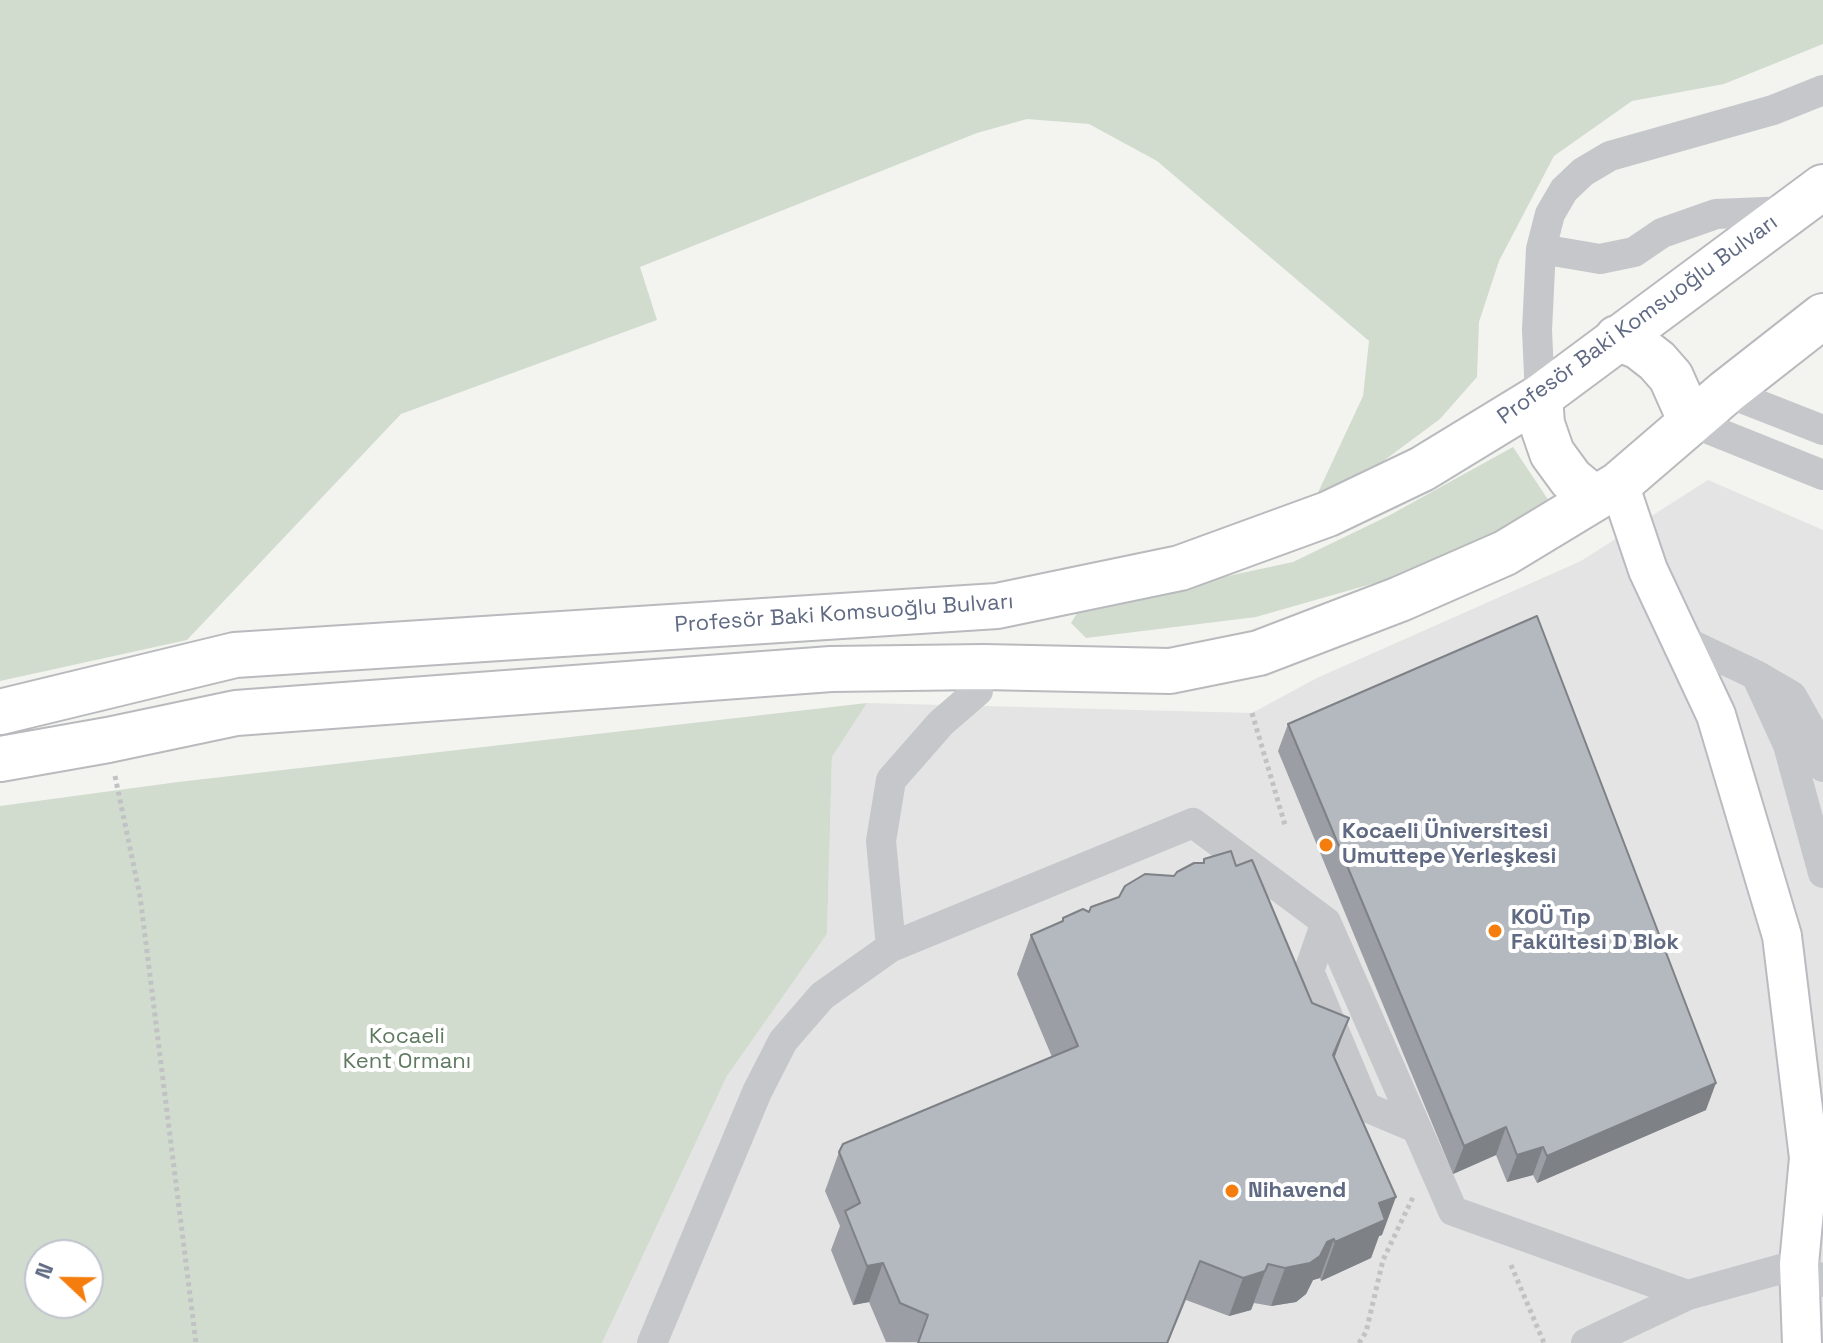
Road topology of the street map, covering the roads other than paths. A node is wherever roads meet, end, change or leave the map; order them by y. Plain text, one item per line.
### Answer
1 (1823, 90) edge
2 (1806, 199) edge
3 (1541, 249) junction
4 (1823, 316) edge
5 (1617, 338) junction
6 (1726, 392) junction
7 (1540, 397) junction
8 (1691, 422) junction
9 (1823, 430) edge
10 (1823, 475) edge
11 (1606, 491) junction
12 (1680, 639) junction
13 (1756, 675) junction
14 (978, 691) dead end
15 (0, 712) edge
16 (0, 759) edge
17 (1823, 767) edge
18 (1823, 873) edge
19 (891, 947) junction
20 (1814, 1195) edge
21 (1811, 1273) edge
22 (1688, 1295) junction
23 (652, 1343) edge
24 (1586, 1343) edge
25 (1802, 1343) edge

1 - 3 lane
2 - 3 lane
2 - 5 highway, Profesör Baki Komsuoğlu Bulvarı
3 - 7 lane
4 - 6 highway
5 - 7 highway, Profesör Baki Komsuoğlu Bulvarı
5 - 8 highway
6 - 8 highway
6 - 9 lane
7 - 11 highway
7 - 15 highway, Profesör Baki Komsuoğlu Bulvarı
8 - 10 lane
8 - 11 highway
11 - 12 main road
11 - 16 highway
12 - 13 lane
12 - 20 main road
13 - 17 lane
13 - 18 lane
14 - 19 lane
19 - 22 lane
19 - 23 lane
20 - 21 main road
21 - 22 lane
21 - 25 main road
22 - 24 lane

